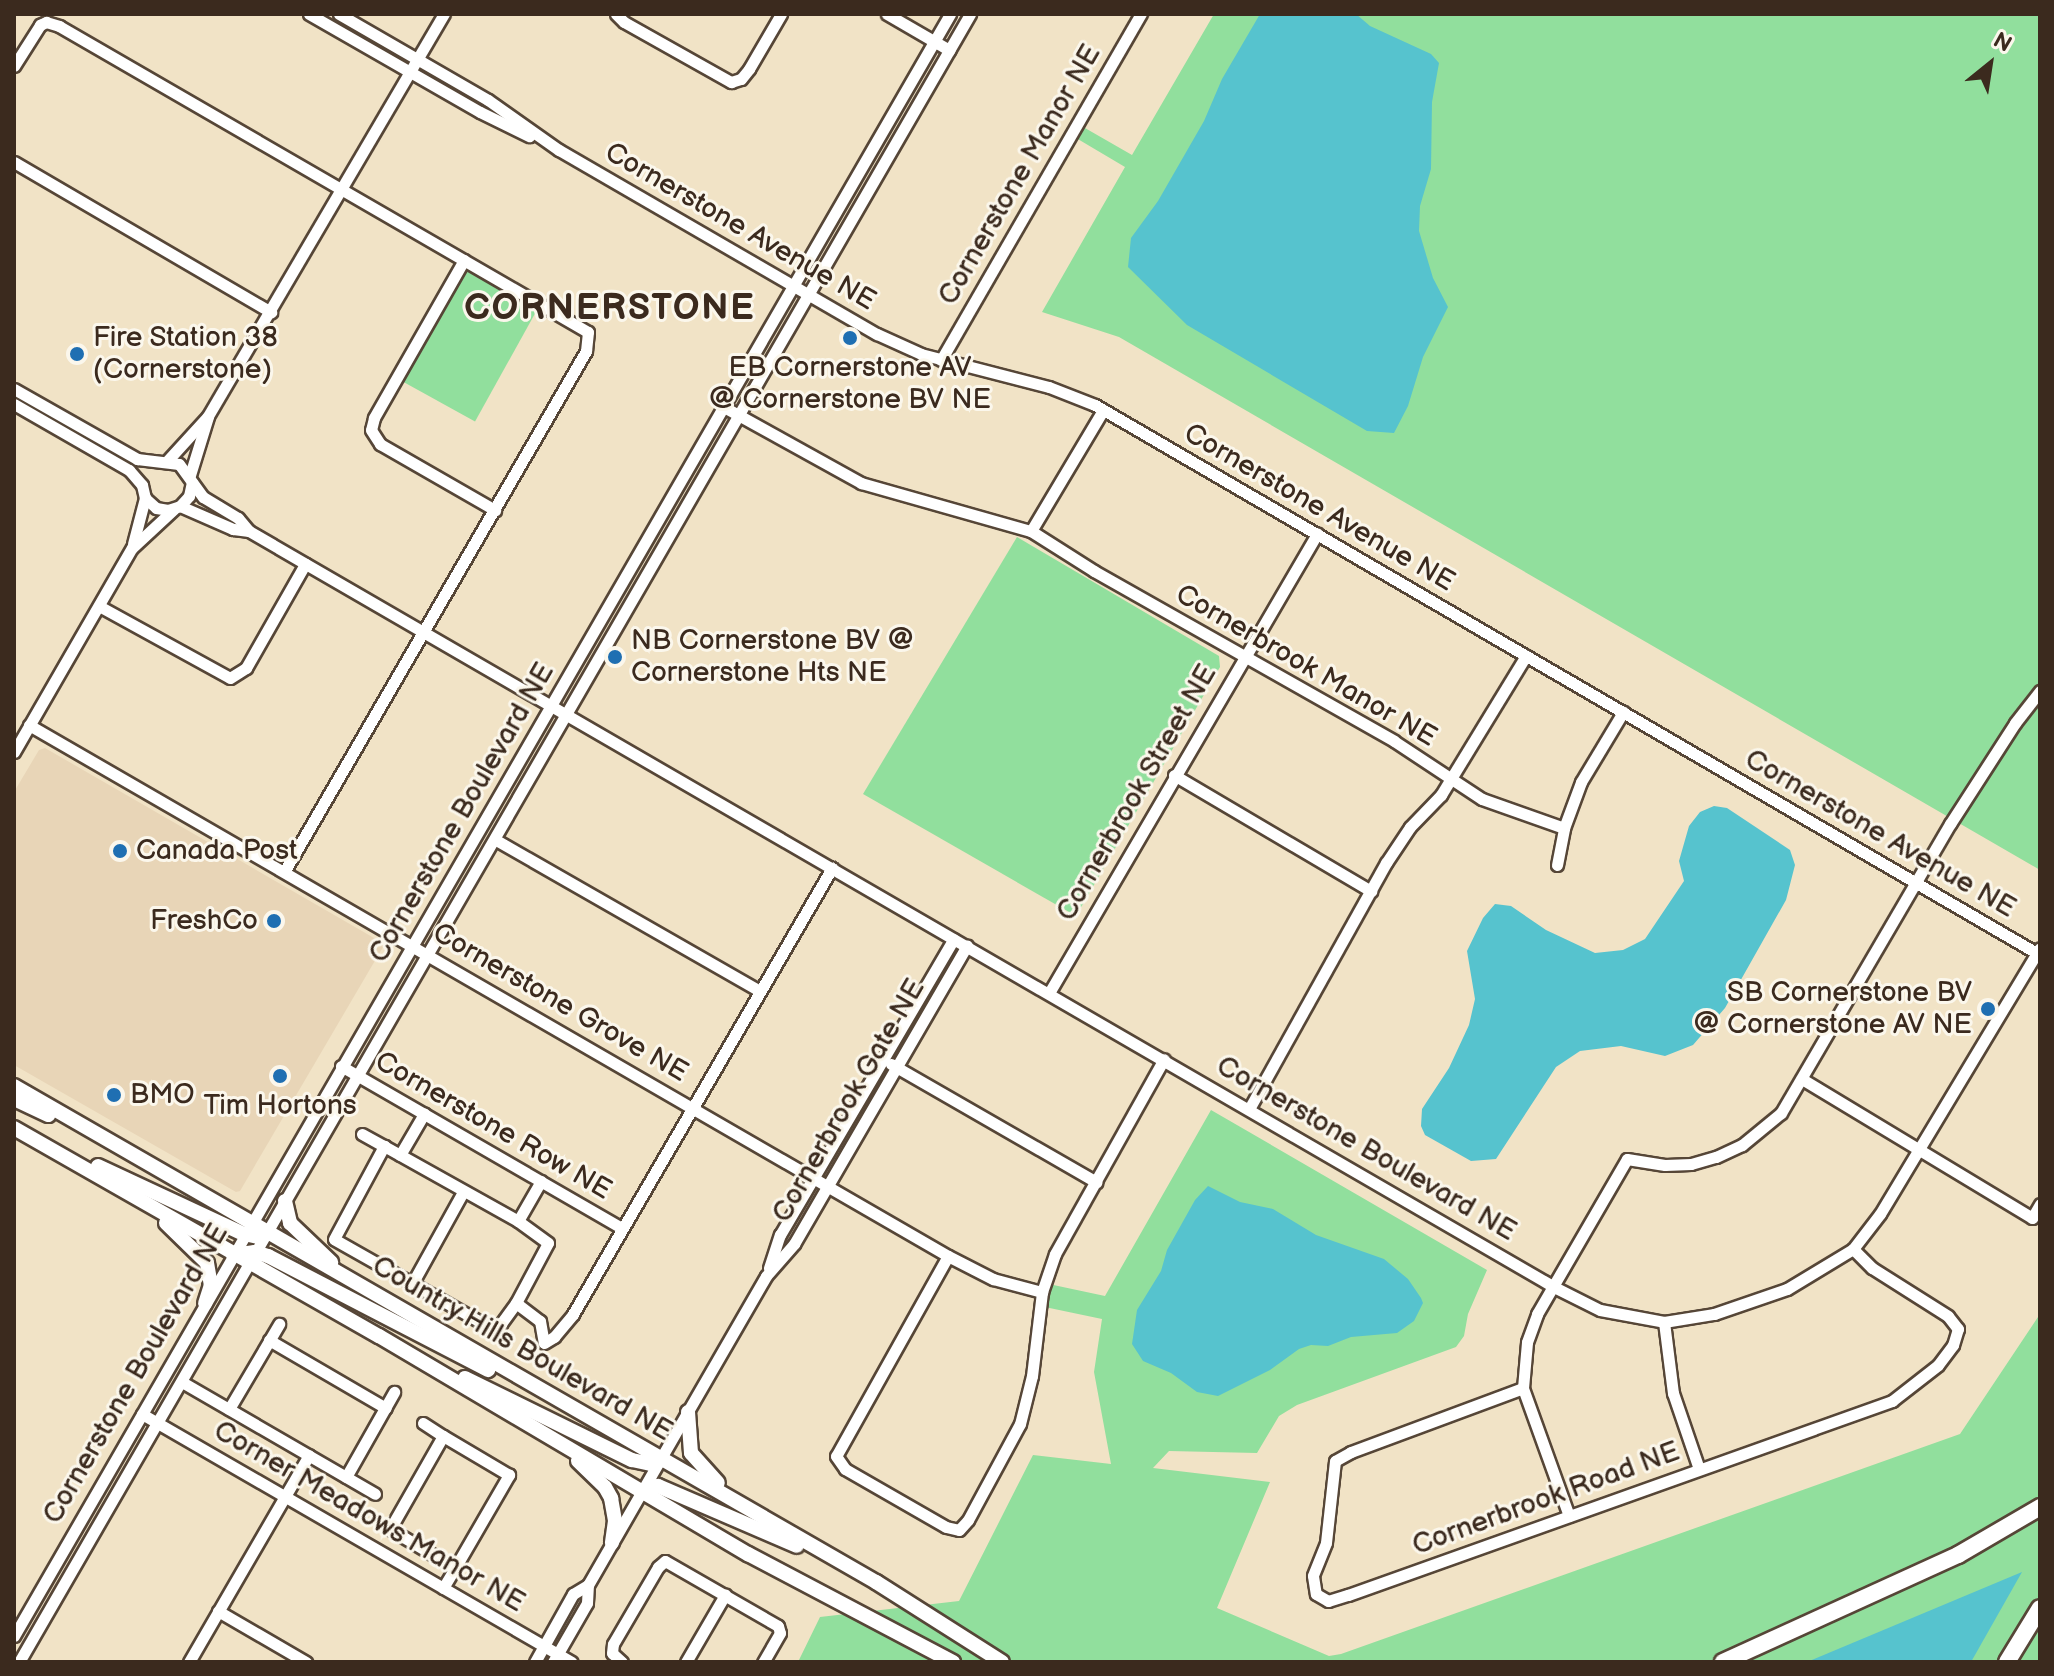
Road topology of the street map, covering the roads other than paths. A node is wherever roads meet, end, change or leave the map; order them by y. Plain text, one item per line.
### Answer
1 (309, 14) edge
2 (339, 14) edge
3 (444, 14) edge
4 (616, 14) edge
5 (781, 14) edge
6 (887, 14) edge
7 (950, 14) edge
8 (970, 14) edge
9 (1141, 14) edge
10 (934, 41) junction
11 (949, 50) junction
12 (418, 59) junction
13 (14, 66) edge
14 (410, 73) junction
15 (559, 150) junction
16 (14, 162) edge
17 (342, 190) junction
18 (464, 260) junction
19 (794, 285) junction
20 (810, 295) junction
21 (271, 312) junction
22 (941, 360) junction
23 (14, 389) edge
24 (14, 404) edge
25 (724, 407) junction
26 (1103, 410) junction
27 (208, 416) junction
28 (740, 416) junction
29 (168, 460) junction
30 (154, 463) junction
31 (191, 478) junction
32 (143, 492) junction
33 (177, 508) junction
34 (495, 510) junction
35 (249, 531) junction
36 (1031, 531) junction
37 (1317, 534) junction
38 (132, 548) junction
39 (305, 564) junction
40 (99, 606) junction
41 (423, 632) junction
42 (1244, 655) junction
43 (1526, 656) junction
44 (2040, 691) edge
45 (552, 707) junction
46 (1623, 712) junction
47 (568, 716) junction
48 (29, 725) junction
49 (14, 752) edge
50 (1174, 775) junction
51 (1451, 779) junction
52 (1564, 828) junction
53 (496, 840) junction
54 (1557, 865) dead end
55 (832, 868) junction
56 (284, 872) junction
57 (1915, 882) junction
58 (1371, 891) junction
59 (954, 939) junction
60 (413, 946) junction
61 (967, 946) junction
62 (2039, 952) edge
63 (429, 955) junction
64 (760, 991) junction
65 (1049, 993) junction
66 (884, 1059) junction
67 (1164, 1059) junction
68 (341, 1066) junction
69 (897, 1067) junction
70 (358, 1076) junction
71 (1802, 1079) junction
72 (14, 1086) edge
73 (14, 1099) edge
74 (693, 1107) junction
75 (1249, 1109) junction
76 (424, 1114) junction
77 (14, 1128) edge
78 (362, 1134) dead end
79 (100, 1136) junction
80 (384, 1146) junction
81 (1919, 1150) junction
82 (400, 1155) junction
83 (541, 1181) junction
84 (1096, 1182) junction
85 (821, 1183) junction
86 (463, 1192) junction
87 (138, 1199) junction
88 (285, 1201) junction
89 (2040, 1204) edge
90 (518, 1221) junction
91 (247, 1228) junction
92 (622, 1228) junction
93 (267, 1233) junction
94 (1853, 1249) junction
95 (233, 1255) junction
96 (948, 1256) junction
97 (252, 1257) junction
98 (412, 1284) junction
99 (358, 1286) junction
100 (1554, 1287) junction
101 (1042, 1292) junction
102 (205, 1303) junction
103 (516, 1303) junction
104 (1664, 1322) junction
105 (279, 1324) dead end
106 (379, 1336) junction
107 (269, 1340) junction
108 (182, 1382) junction
109 (1523, 1388) junction
110 (394, 1392) dead end
111 (555, 1398) junction
112 (386, 1408) junction
113 (229, 1409) junction
114 (688, 1412) junction
115 (142, 1414) junction
116 (158, 1423) junction
117 (423, 1423) dead end
118 (443, 1436) junction
119 (554, 1440) junction
120 (309, 1455) junction
121 (661, 1458) junction
122 (1699, 1469) junction
123 (346, 1477) junction
124 (642, 1492) junction
125 (375, 1494) dead end
126 (285, 1496) junction
127 (2040, 1507) edge
128 (1569, 1516) junction
129 (763, 1518) junction
130 (612, 1543) junction
131 (839, 1561) junction
132 (455, 1568) junction
133 (588, 1585) junction
134 (443, 1588) junction
135 (725, 1595) junction
136 (2040, 1608) edge
137 (218, 1611) junction
138 (14, 1636) edge
139 (543, 1646) junction
140 (555, 1658) edge
141 (19, 1662) edge
142 (189, 1662) edge
143 (306, 1662) edge
144 (535, 1662) edge
145 (571, 1662) edge
146 (622, 1662) edge
147 (686, 1662) edge
148 (763, 1662) edge
149 (953, 1662) edge
150 (1002, 1662) edge
151 (1723, 1662) edge
152 (2007, 1662) edge

1 - 14 street, Cornerstone Avenue NE
2 - 12 street, Cornerstone Avenue NE
3 - 12 street
4 - 5 street
6 - 10 street
7 - 10 street, Cornerstone Boulevard NE
8 - 11 street, Cornerstone Boulevard NE
9 - 22 street, Cornerstone Manor NE
10 - 11 street
10 - 19 street, Cornerstone Boulevard NE
11 - 20 street, Cornerstone Boulevard NE
12 - 14 street
12 - 15 street, Cornerstone Avenue NE
13 - 17 street
14 - 15 street, Cornerstone Avenue NE
14 - 17 street
15 - 19 street, Cornerstone Avenue NE
16 - 21 street
17 - 18 street
17 - 21 street
18 - 34 street
18 - 34 street
19 - 20 street, Cornerstone Avenue NE
19 - 25 street, Cornerstone Boulevard NE
20 - 22 street, Cornerstone Avenue NE
20 - 28 street, Cornerstone Boulevard NE
21 - 27 street
22 - 26 street, Cornerstone Avenue NE
23 - 30 street
24 - 32 street
25 - 28 street, Cornerbrook Manor NE
25 - 45 street, Cornerstone Boulevard NE
26 - 36 street
26 - 37 street, Cornerstone Avenue NE
27 - 29 street
27 - 31 street
28 - 36 street, Cornerbrook Manor NE
28 - 47 street, Cornerstone Boulevard NE
29 - 30 street
29 - 31 street
30 - 32 street
31 - 33 street
31 - 35 street
32 - 33 street
32 - 38 street
33 - 35 street
33 - 38 street
34 - 41 street
35 - 39 street
36 - 42 street, Cornerbrook Manor NE
37 - 42 street, Cornerbrook Street NE
37 - 43 street, Cornerstone Avenue NE
38 - 40 street
39 - 40 street
39 - 41 street
40 - 48 street
41 - 45 street
41 - 56 street
42 - 50 street, Cornerbrook Street NE
42 - 51 street, Cornerbrook Manor NE
43 - 46 street, Cornerstone Avenue NE
43 - 51 street
44 - 57 street
45 - 47 street
45 - 60 street, Cornerstone Boulevard NE
46 - 52 street
46 - 57 street, Cornerstone Avenue NE
47 - 53 street, Cornerstone Boulevard NE
47 - 55 street, Cornerstone Boulevard NE
48 - 49 street
48 - 56 street, Cornerstone Grove NE
50 - 58 street
50 - 65 street, Cornerbrook Street NE
51 - 52 street, Cornerbrook Manor NE
51 - 58 street
52 - 54 street
53 - 63 street, Cornerstone Boulevard NE
53 - 64 street
55 - 59 street, Cornerstone Boulevard NE
55 - 64 street
56 - 60 street, Cornerstone Grove NE
57 - 62 street, Cornerstone Avenue NE
57 - 71 street
58 - 75 street
59 - 61 street, Cornerstone Boulevard NE
59 - 66 street, Cornerbrook Gate NE
60 - 63 street, Cornerstone Grove NE
60 - 68 street, Cornerstone Boulevard NE
61 - 65 street, Cornerstone Boulevard NE
61 - 69 street, Cornerbrook Gate NE
62 - 81 street, Cornerstone Boulevard NE
63 - 70 street, Cornerstone Boulevard NE
63 - 74 street, Cornerstone Grove NE
64 - 74 street
65 - 67 street, Cornerstone Boulevard NE
66 - 69 street
66 - 85 street, Cornerbrook Gate NE
67 - 75 street, Cornerstone Boulevard NE
67 - 84 street
68 - 70 street, Cornerstone Row NE
68 - 91 street, Cornerstone Boulevard NE
69 - 84 street
69 - 85 street, Cornerbrook Gate NE
70 - 76 street, Cornerstone Row NE
70 - 88 street, Cornerstone Boulevard NE
71 - 81 street
71 - 100 street
72 - 79 main road
73 - 79 main road
74 - 85 street, Cornerstone Grove NE
74 - 92 street
75 - 100 street, Cornerstone Boulevard NE
76 - 82 street
76 - 83 street, Cornerstone Row NE
77 - 87 main road
77 - 91 main road
78 - 80 street
79 - 91 main road
80 - 82 street
80 - 98 street
81 - 89 street
81 - 94 street, Cornerstone Boulevard NE
82 - 86 street
83 - 90 street
83 - 92 street, Cornerstone Row NE
84 - 101 street
85 - 96 street, Cornerstone Grove NE
85 - 114 street, Cornerbrook Gate NE
86 - 90 street
86 - 98 street
87 - 95 main road
87 - 102 main road
88 - 93 street, Cornerstone Boulevard NE
88 - 99 main road
90 - 103 street
91 - 93 main road
91 - 95 street, Cornerstone Boulevard NE
92 - 103 street
93 - 97 street, Cornerstone Boulevard NE
93 - 99 main road, Country Hills Boulevard NE
94 - 104 street, Cornerstone Boulevard NE
94 - 122 street, Cornerbrook Road NE
95 - 97 main road
95 - 102 street, Cornerstone Boulevard NE
96 - 101 street, Cornerstone Grove NE
96 - 101 street
97 - 106 main road
97 - 108 street, Cornerstone Boulevard NE
97 - 111 main road
98 - 103 street
99 - 111 main road, Country Hills Boulevard NE
100 - 104 street, Cornerstone Boulevard NE
100 - 109 street
102 - 115 street, Cornerstone Boulevard NE
104 - 122 street
105 - 107 street
106 - 119 main road
106 - 121 main road
107 - 112 street
107 - 113 street
108 - 113 street
108 - 116 street, Cornerstone Boulevard NE
109 - 128 street
109 - 128 street, Cornerbrook Road NE
110 - 112 street
111 - 121 main road, Country Hills Boulevard NE
112 - 123 street
113 - 120 street
114 - 121 street, Cornerbrook Gate NE
114 - 129 main road
115 - 116 street, Corner Meadows Manor NE
115 - 138 street, Cornerstone Boulevard NE
116 - 126 street, Corner Meadows Manor NE
116 - 141 street, Cornerstone Boulevard NE
117 - 118 street
118 - 132 street
118 - 132 street
119 - 124 main road
119 - 130 main road
120 - 123 street
120 - 126 street
121 - 124 street, Cornerbrook Gate NE
121 - 129 main road, Country Hills Boulevard NE
122 - 128 street, Cornerbrook Road NE
123 - 125 street
124 - 130 street, Cornerbrook Gate NE
124 - 131 main road
124 - 149 main road
126 - 134 street, Corner Meadows Manor NE
126 - 137 street
127 - 151 highway
129 - 131 main road, Country Hills Boulevard NE
130 - 133 street, Cornerbrook Gate NE
131 - 150 main road, Country Hills Boulevard NE
132 - 134 street
133 - 139 street
133 - 140 street
134 - 139 street, Corner Meadows Manor NE
135 - 146 street
135 - 147 street
135 - 148 street
136 - 152 highway
137 - 142 street
137 - 143 street
139 - 140 street, Corner Meadows Manor NE
139 - 144 street
140 - 145 street, Corner Meadows Manor NE

